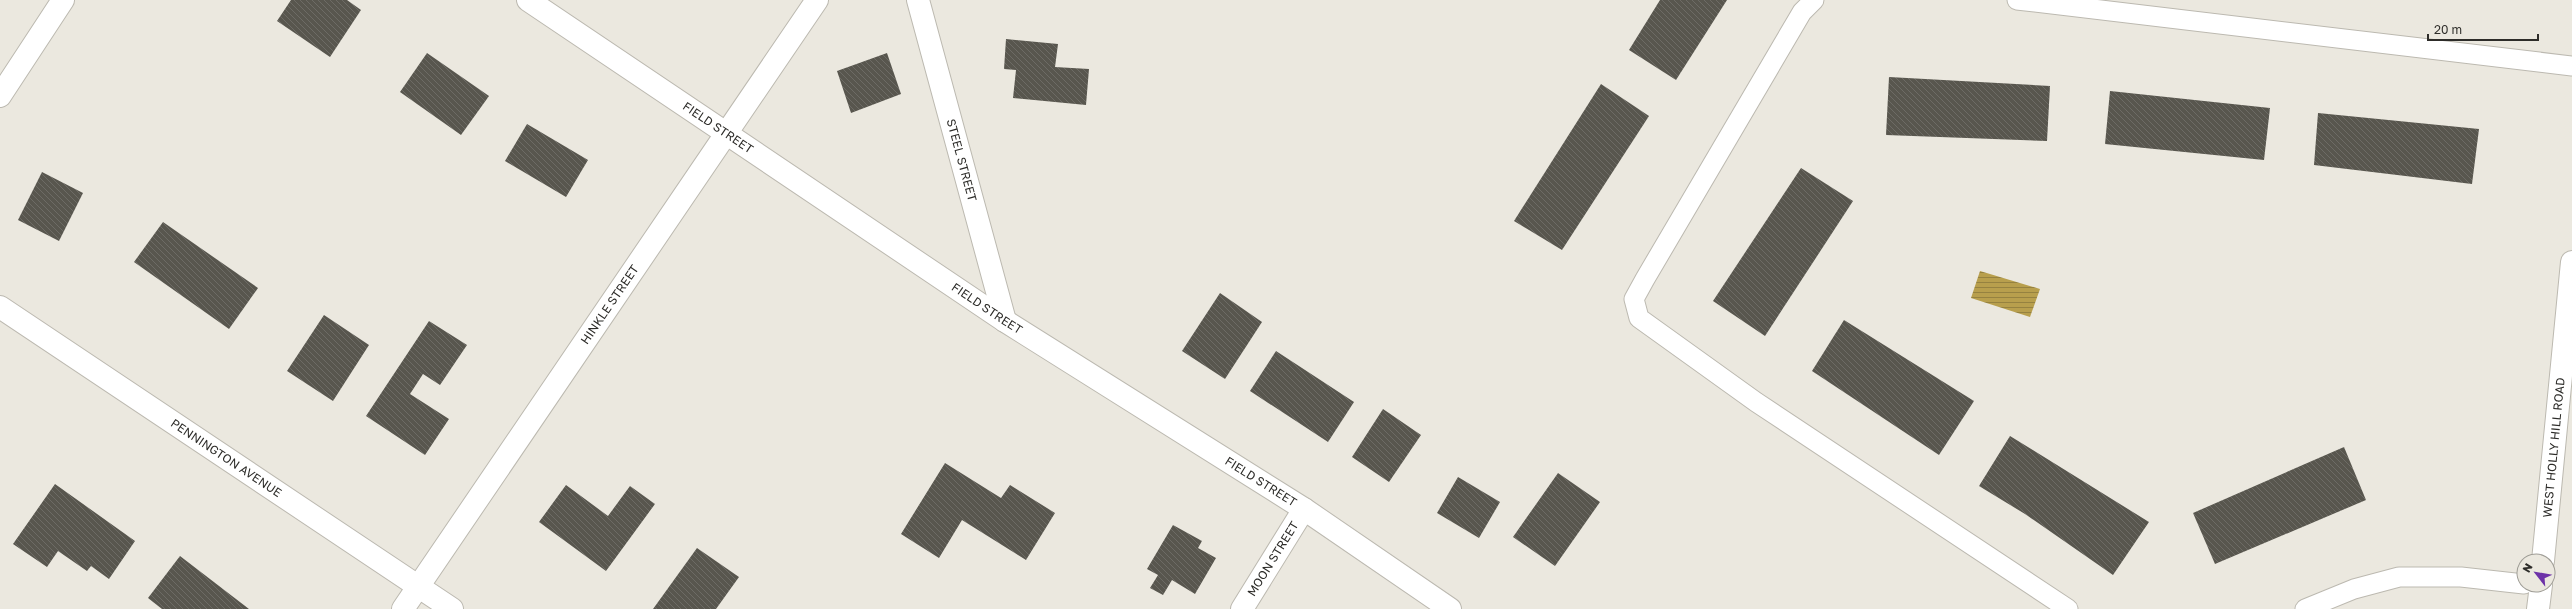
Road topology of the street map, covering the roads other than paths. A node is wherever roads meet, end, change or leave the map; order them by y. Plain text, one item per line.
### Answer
1 (63, 0) edge
2 (528, 0) edge
3 (817, 0) edge
4 (918, 0) edge
5 (1814, 0) edge
6 (2017, 0) edge
7 (2572, 66) edge
8 (0, 96) edge
9 (728, 133) junction
10 (2572, 262) edge
11 (0, 306) edge
12 (1005, 321) junction
13 (1304, 509) junction
14 (2544, 553) edge
15 (2516, 583) edge
16 (418, 586) junction
17 (2536, 593) edge
18 (403, 609) edge
19 (452, 609) edge
20 (1242, 609) edge
21 (1450, 609) edge
22 (2068, 609) edge
23 (2305, 609) edge
24 (2538, 609) edge

1 - 8 street
2 - 9 street, FIELD STREET
3 - 9 street, HINKLE STREET
4 - 12 street, STEEL STREET
5 - 22 lane
6 - 7 lane
9 - 12 street, FIELD STREET
9 - 16 street, HINKLE STREET
10 - 14 street, WEST HOLLY HILL ROAD
11 - 16 street, PENNINGTON AVENUE
12 - 13 street, FIELD STREET
13 - 20 street, MOON STREET
13 - 21 street, FIELD STREET
15 - 23 lane
16 - 18 street, HINKLE STREET
16 - 19 street, PENNINGTON AVENUE
17 - 24 street

